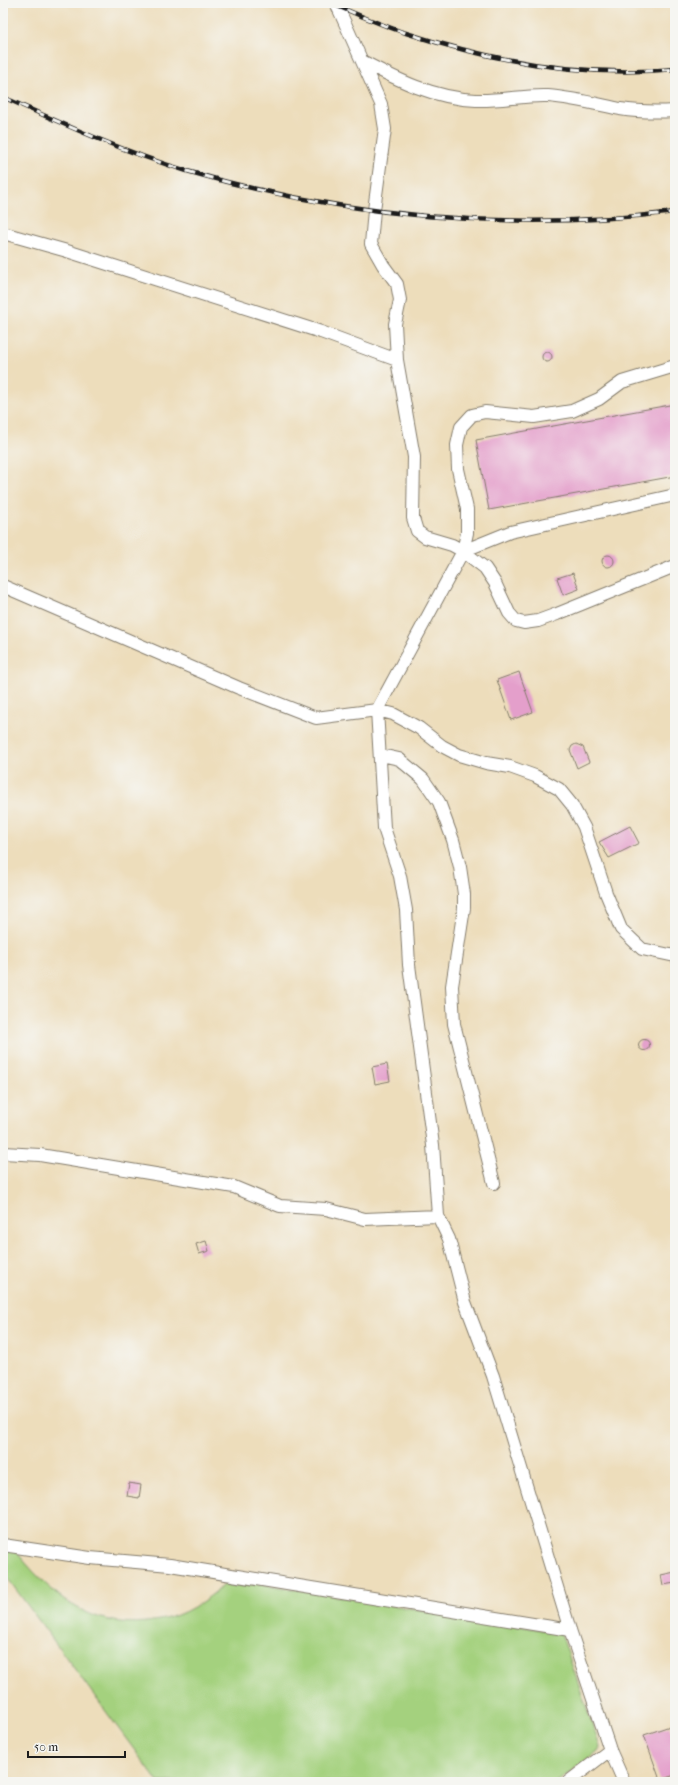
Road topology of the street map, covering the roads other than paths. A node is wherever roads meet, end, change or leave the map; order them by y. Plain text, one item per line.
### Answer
1 (336, 3) edge
2 (362, 61) junction
3 (675, 111) edge
4 (3, 233) edge
5 (396, 360) junction
6 (675, 366) edge
7 (675, 495) edge
8 (463, 551) junction
9 (675, 566) edge
10 (3, 586) edge
11 (377, 710) junction
12 (381, 755) junction
13 (675, 956) edge
14 (3, 1152) edge
15 (494, 1182) dead end
16 (438, 1216) junction
17 (3, 1544) edge
18 (570, 1630) junction
19 (610, 1750) junction
20 (568, 1782) edge
21 (624, 1782) edge

1 - 2 street
2 - 3 street
2 - 5 street
4 - 5 street
5 - 8 street
6 - 8 street
7 - 8 street
8 - 9 street
8 - 11 street
10 - 11 street
11 - 12 street
11 - 13 street
12 - 15 street
12 - 16 street
14 - 16 street
16 - 18 street
17 - 18 street
18 - 19 street
19 - 20 street
19 - 21 street

